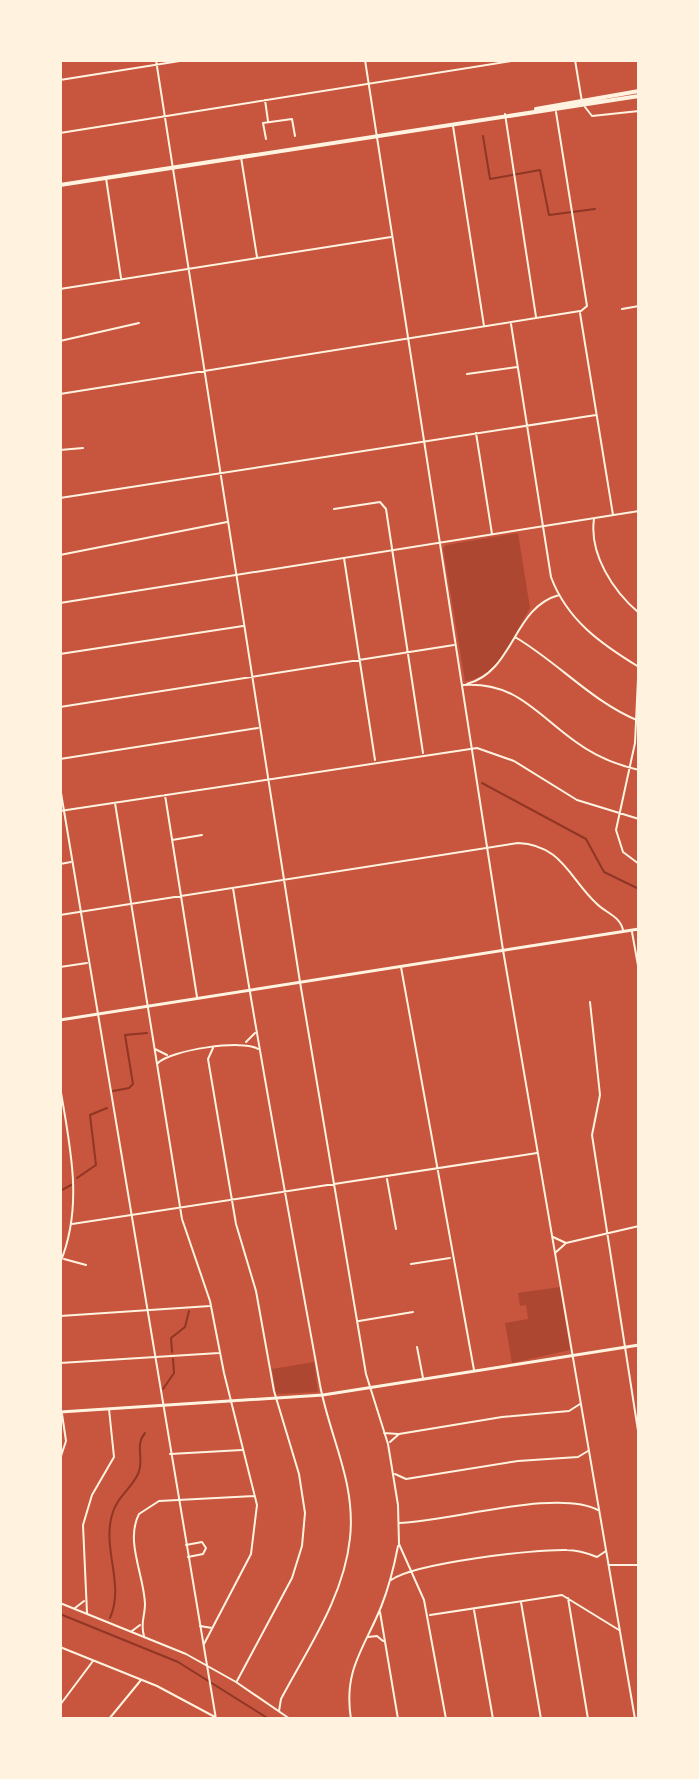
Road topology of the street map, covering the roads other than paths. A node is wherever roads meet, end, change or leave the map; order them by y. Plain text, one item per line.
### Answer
1 (156, 60) edge
2 (186, 60) edge
3 (365, 60) edge
4 (518, 60) edge
5 (575, 60) edge
6 (157, 65) junction
7 (60, 80) edge
8 (369, 84) junction
9 (639, 94) edge
10 (265, 100) junction
11 (583, 102) junction
12 (556, 107) junction
13 (639, 111) edge
14 (505, 114) junction
15 (165, 116) junction
16 (269, 122) junction
17 (453, 123) junction
18 (60, 133) edge
19 (377, 135) junction
20 (295, 136) dead end
21 (266, 139) dead end
22 (241, 157) junction
23 (173, 168) junction
24 (106, 178) junction
25 (60, 185) edge
26 (393, 237) junction
27 (257, 259) junction
28 (189, 269) junction
29 (121, 279) junction
30 (60, 289) edge
31 (639, 306) edge
32 (622, 309) dead end
33 (580, 311) junction
34 (537, 319) junction
35 (511, 322) junction
36 (139, 323) dead end
37 (485, 327) junction
38 (408, 338) junction
39 (60, 341) edge
40 (518, 367) junction
41 (205, 372) junction
42 (467, 374) dead end
43 (60, 394) edge
44 (596, 415) junction
45 (527, 424) junction
46 (476, 432) junction
47 (424, 440) junction
48 (83, 448) dead end
49 (60, 450) edge
50 (221, 472) junction
51 (60, 498) edge
52 (334, 509) dead end
53 (639, 511) edge
54 (613, 516) junction
55 (594, 519) junction
56 (228, 521) junction
57 (542, 527) junction
58 (492, 535) junction
59 (440, 543) junction
60 (392, 550) junction
61 (60, 555) edge
62 (344, 558) junction
63 (237, 575) junction
64 (559, 595) junction
65 (60, 603) edge
66 (639, 613) edge
67 (244, 626) junction
68 (515, 637) junction
69 (456, 645) junction
70 (407, 652) junction
71 (60, 654) edge
72 (639, 657) edge
73 (360, 659) junction
74 (638, 666) edge
75 (486, 676) junction
76 (252, 677) junction
77 (487, 684) junction
78 (462, 685) junction
79 (60, 707) edge
80 (637, 720) edge
81 (260, 727) junction
82 (472, 748) junction
83 (423, 754) junction
84 (60, 759) edge
85 (375, 762) junction
86 (631, 768) junction
87 (639, 770) edge
88 (268, 778) junction
89 (60, 787) edge
90 (165, 795) junction
91 (115, 803) junction
92 (62, 811) edge
93 (619, 815) junction
94 (639, 819) edge
95 (202, 835) dead end
96 (172, 840) junction
97 (487, 848) junction
98 (72, 862) junction
99 (60, 864) edge
100 (639, 864) edge
101 (284, 880) junction
102 (233, 888) junction
103 (182, 897) junction
104 (131, 905) junction
105 (80, 912) junction
106 (60, 915) edge
107 (639, 929) edge
108 (632, 930) junction
109 (623, 931) junction
110 (503, 950) junction
111 (87, 963) junction
112 (401, 966) junction
113 (60, 967) edge
114 (639, 971) edge
115 (300, 982) junction
116 (249, 990) junction
117 (197, 998) junction
118 (590, 1002) dead end
119 (147, 1006) junction
120 (96, 1015) junction
121 (60, 1020) edge
122 (256, 1030) junction
123 (245, 1043) junction
124 (154, 1048) junction
125 (213, 1048) junction
126 (199, 1050) junction
127 (259, 1050) junction
128 (169, 1055) junction
129 (208, 1059) junction
130 (157, 1065) junction
131 (60, 1087) edge
132 (639, 1115) edge
133 (639, 1138) edge
134 (538, 1153) junction
135 (436, 1169) junction
136 (387, 1177) junction
137 (334, 1185) junction
138 (283, 1194) junction
139 (234, 1201) junction
140 (182, 1209) junction
141 (73, 1212) junction
142 (130, 1217) junction
143 (82, 1220) junction
144 (72, 1224) junction
145 (639, 1226) edge
146 (396, 1229) dead end
147 (608, 1236) junction
148 (553, 1237) junction
149 (566, 1243) junction
150 (555, 1253) junction
151 (62, 1258) junction
152 (451, 1258) junction
153 (60, 1263) edge
154 (411, 1264) dead end
155 (86, 1265) dead end
156 (211, 1306) junction
157 (145, 1309) junction
158 (413, 1312) dead end
159 (60, 1316) edge
160 (357, 1321) junction
161 (639, 1345) edge
162 (417, 1347) dead end
163 (626, 1347) junction
164 (220, 1353) junction
165 (153, 1356) junction
166 (573, 1356) junction
167 (60, 1363) edge
168 (474, 1371) junction
169 (423, 1379) junction
170 (369, 1388) junction
171 (323, 1395) junction
172 (277, 1399) junction
173 (231, 1401) junction
174 (581, 1403) junction
175 (161, 1405) junction
176 (108, 1408) junction
177 (569, 1411) junction
178 (61, 1412) edge
179 (583, 1415) junction
180 (384, 1433) junction
181 (399, 1434) junction
182 (639, 1437) edge
183 (388, 1444) junction
184 (243, 1450) junction
185 (589, 1451) junction
186 (170, 1454) junction
187 (578, 1457) junction
188 (60, 1459) edge
189 (591, 1462) junction
190 (395, 1474) junction
191 (406, 1479) junction
192 (396, 1487) junction
193 (256, 1496) junction
194 (597, 1498) junction
195 (178, 1500) junction
196 (589, 1505) junction
197 (599, 1511) junction
198 (398, 1523) junction
199 (399, 1544) junction
200 (186, 1545) junction
201 (606, 1550) junction
202 (188, 1557) junction
203 (597, 1557) junction
204 (609, 1564) junction
205 (639, 1565) edge
206 (412, 1570) junction
207 (391, 1580) junction
208 (568, 1596) junction
209 (84, 1600) junction
210 (520, 1601) junction
211 (60, 1603) edge
212 (577, 1603) junction
213 (569, 1607) junction
214 (75, 1608) junction
215 (474, 1608) junction
216 (380, 1611) junction
217 (88, 1614) junction
218 (428, 1615) junction
219 (618, 1617) junction
220 (610, 1623) junction
221 (141, 1624) junction
222 (200, 1626) junction
223 (213, 1627) junction
224 (132, 1631) junction
225 (620, 1631) junction
226 (144, 1636) junction
227 (367, 1638) junction
228 (385, 1643) junction
229 (204, 1644) junction
230 (60, 1647) edge
231 (93, 1660) junction
232 (207, 1665) junction
233 (141, 1680) junction
234 (236, 1682) junction
235 (281, 1699) junction
236 (60, 1705) edge
237 (269, 1705) junction
238 (214, 1708) junction
239 (206, 1712) junction
240 (279, 1712) junction
241 (216, 1718) edge
242 (109, 1719) edge
243 (290, 1719) edge
244 (351, 1719) edge
245 (398, 1719) edge
246 (446, 1719) edge
247 (493, 1719) edge
248 (541, 1719) edge
249 (588, 1719) edge
250 (635, 1719) edge

1 - 6 street
2 - 6 street
3 - 8 street
4 - 8 street
5 - 11 street
6 - 7 street
6 - 15 street
8 - 10 street
8 - 19 street
9 - 11 main road
10 - 15 street
10 - 16 street
11 - 12 main road
11 - 13 street
12 - 14 main road
12 - 33 street
14 - 17 main road
14 - 34 street
15 - 18 street
15 - 23 street
16 - 20 street
16 - 21 street
17 - 19 main road
17 - 37 street
19 - 22 main road
19 - 26 street
22 - 23 main road
22 - 27 street
23 - 24 main road
23 - 28 street
24 - 25 main road
24 - 29 street
26 - 27 street
26 - 38 street
27 - 28 street
28 - 29 street
28 - 41 street
29 - 30 street
31 - 32 street
33 - 34 street
33 - 44 street
34 - 35 street
35 - 37 street
35 - 40 street
36 - 39 street
37 - 38 street
38 - 41 street
38 - 47 street
40 - 42 street
40 - 45 street
41 - 43 street
41 - 50 street
44 - 45 street
44 - 54 street
45 - 46 street
45 - 57 street
46 - 47 street
46 - 58 street
47 - 50 street
47 - 59 street
48 - 49 street
50 - 51 street
50 - 56 street
52 - 60 street
53 - 54 street
54 - 55 street
55 - 57 street
55 - 66 street
56 - 61 street
56 - 63 street
57 - 58 street
57 - 64 street
58 - 59 street
59 - 60 street
59 - 69 street
60 - 62 street
60 - 70 street
62 - 63 street
62 - 73 street
63 - 65 street
63 - 67 street
64 - 68 street
64 - 74 street
67 - 71 street
67 - 76 street
68 - 75 street
68 - 80 street
69 - 70 street
69 - 78 street
70 - 73 street
70 - 83 street
72 - 74 street
73 - 76 street
73 - 85 street
74 - 80 street
75 - 77 street
75 - 78 street
76 - 79 street
76 - 81 street
77 - 78 street
77 - 86 street
78 - 82 street
80 - 86 street
81 - 84 street
81 - 88 street
82 - 83 street
82 - 93 street
82 - 97 street
83 - 85 street
85 - 88 street
86 - 87 street
86 - 93 street
88 - 90 street
88 - 101 street
89 - 92 street
90 - 91 street
90 - 96 street
91 - 92 street
91 - 104 street
92 - 98 street
93 - 94 street
93 - 100 street
95 - 96 street
96 - 103 street
97 - 101 street
97 - 109 street
97 - 110 street
98 - 99 street
98 - 105 street
101 - 102 street
101 - 115 street
102 - 103 street
102 - 116 street
103 - 104 street
103 - 117 street
104 - 105 street
104 - 119 street
105 - 106 street
105 - 111 street
107 - 108 main road
108 - 109 main road
108 - 114 street
109 - 110 main road
110 - 112 main road
110 - 134 street
111 - 113 street
111 - 120 street
112 - 115 main road
112 - 135 street
115 - 116 main road
115 - 137 street
116 - 117 main road
116 - 122 street
117 - 119 main road
118 - 147 street
119 - 120 main road
119 - 124 street
120 - 121 main road
120 - 142 street
122 - 123 street
122 - 127 street
123 - 125 street
123 - 127 street
124 - 128 street
124 - 130 street
125 - 126 street
125 - 129 street
126 - 128 street
126 - 129 street
127 - 138 street
128 - 130 street
129 - 139 street
130 - 140 street
131 - 141 street
132 - 133 street
134 - 135 street
134 - 148 street
135 - 136 street
135 - 152 street
136 - 137 street
136 - 146 street
137 - 138 street
137 - 160 street
138 - 139 street
138 - 171 street
139 - 140 street
139 - 172 street
140 - 142 street
140 - 156 street
141 - 143 street
141 - 144 street
142 - 143 street
142 - 157 street
143 - 144 street
144 - 151 street
145 - 147 street
147 - 149 street
147 - 163 street
148 - 149 street
148 - 150 street
149 - 150 street
150 - 166 street
151 - 153 street
151 - 155 street
152 - 154 street
152 - 168 street
156 - 157 street
156 - 164 street
157 - 159 street
157 - 165 street
158 - 160 street
160 - 170 street
161 - 163 main road
162 - 169 street
163 - 166 main road
163 - 182 street
164 - 165 street
164 - 173 street
165 - 167 street
165 - 175 street
166 - 168 main road
166 - 174 street
168 - 169 main road
169 - 170 main road
170 - 171 main road
170 - 180 street
171 - 172 main road
171 - 235 street
172 - 173 main road
172 - 234 street
173 - 175 main road
173 - 184 street
174 - 177 street
174 - 179 street
175 - 176 main road
175 - 186 street
176 - 178 main road
176 - 209 street
177 - 179 street
177 - 181 street
178 - 188 street
179 - 185 street
180 - 181 street
180 - 183 street
181 - 183 street
183 - 190 street
184 - 186 street
184 - 193 street
185 - 187 street
185 - 189 street
186 - 195 street
187 - 189 street
187 - 191 street
189 - 194 street
190 - 191 street
190 - 192 street
191 - 192 street
192 - 198 street
193 - 195 street
193 - 223 street
194 - 196 street
194 - 197 street
195 - 200 street
195 - 221 street
196 - 197 street
196 - 198 street
197 - 201 street
198 - 199 street
199 - 206 street
199 - 207 street
200 - 202 street
200 - 202 street
201 - 203 street
201 - 204 street
202 - 222 street
203 - 204 street
203 - 206 street
204 - 205 street
204 - 219 street
206 - 207 street
206 - 218 street
207 - 216 street
208 - 210 street
208 - 212 street
208 - 213 street
209 - 214 street
209 - 217 street
210 - 215 street
210 - 248 street
211 - 214 street
212 - 213 street
212 - 220 street
213 - 249 street
214 - 217 street
215 - 218 street
215 - 247 street
216 - 227 street
216 - 228 street
217 - 224 street
218 - 246 street
219 - 220 street
219 - 225 street
220 - 225 street
221 - 224 street
221 - 226 street
222 - 223 street
222 - 229 street
223 - 229 street
224 - 226 street
225 - 250 street
226 - 232 street
227 - 228 street
227 - 244 street
228 - 245 street
229 - 232 street
230 - 231 street
231 - 233 street
231 - 236 street
232 - 234 street
232 - 238 street
233 - 239 street
233 - 242 street
234 - 237 street
235 - 237 street
235 - 240 street
237 - 240 street
238 - 239 street
238 - 241 street
239 - 241 street
240 - 243 street

